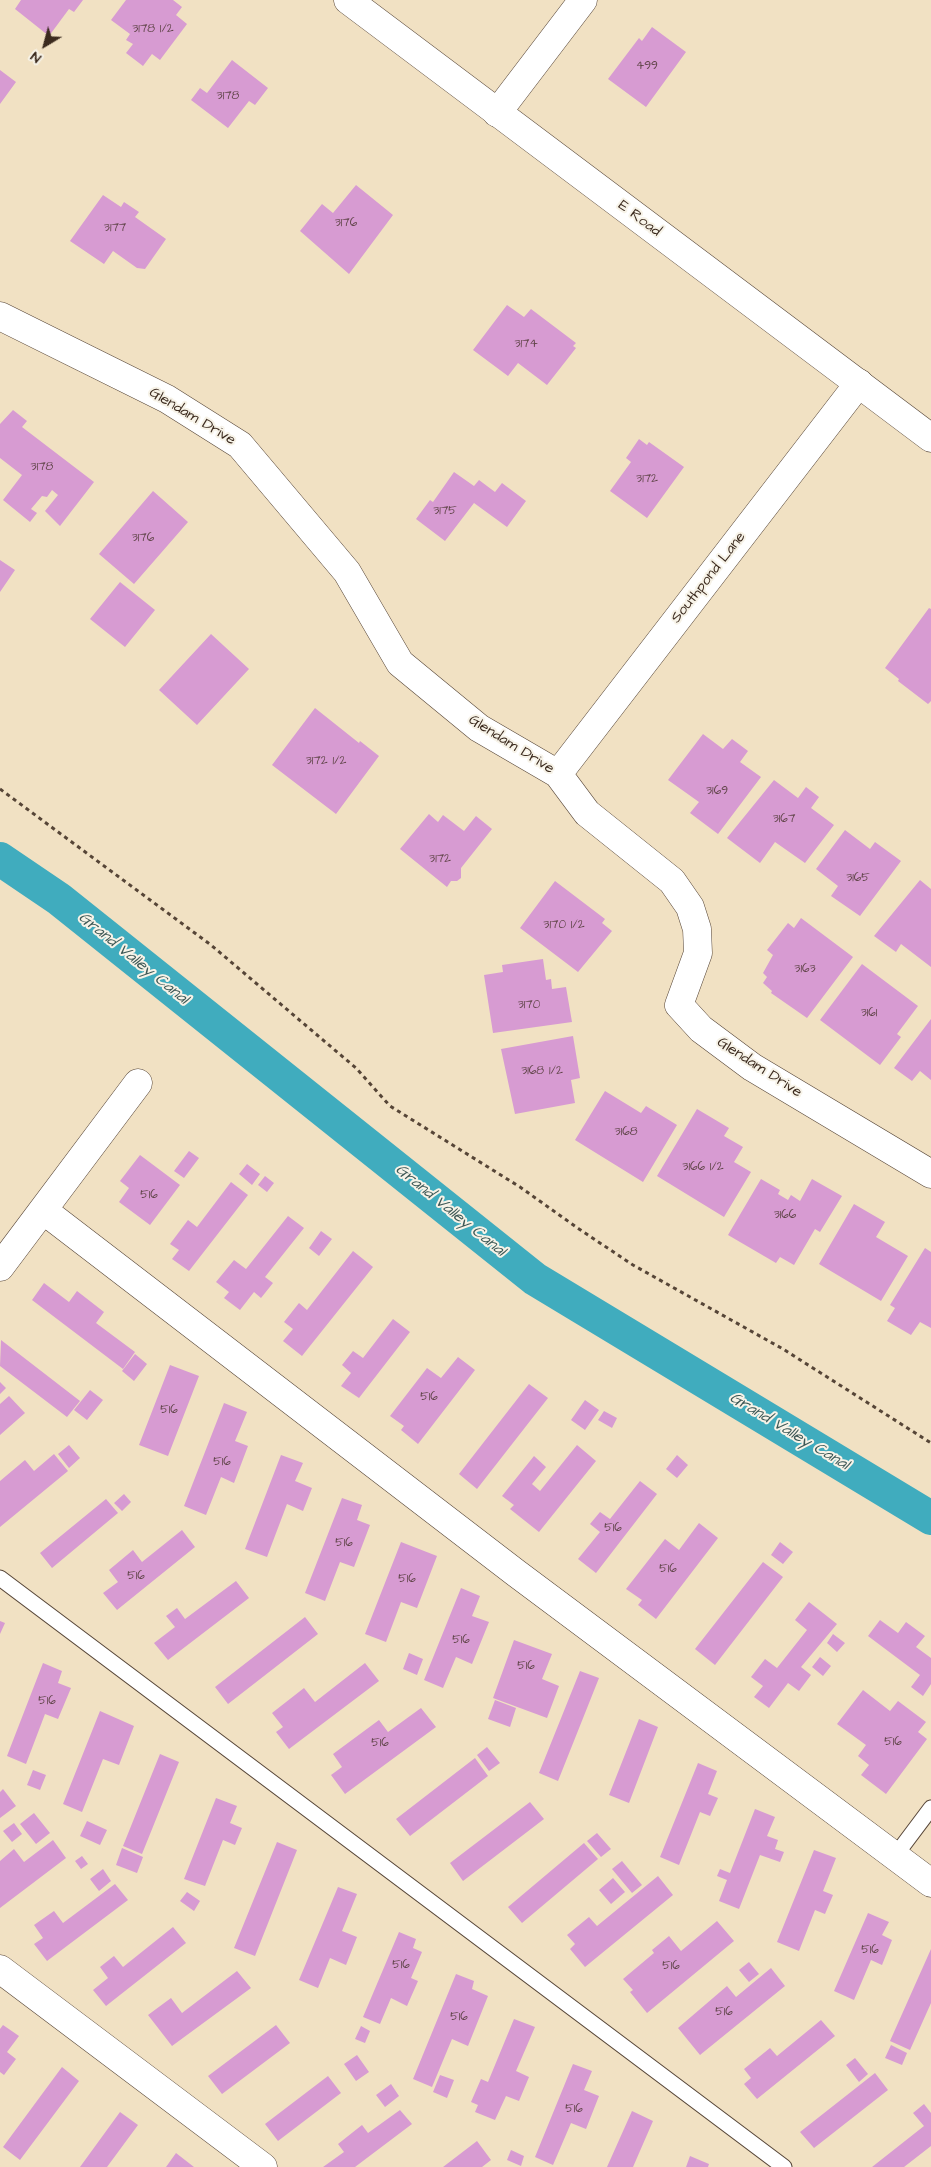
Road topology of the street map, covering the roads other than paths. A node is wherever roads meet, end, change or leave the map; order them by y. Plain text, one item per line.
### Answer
1 (348, 0) edge
2 (583, 0) edge
3 (497, 114) junction
4 (0, 316) edge
5 (860, 383) junction
6 (931, 438) edge
7 (558, 774) junction
8 (138, 1083) dead end
9 (931, 1174) edge
10 (43, 1210) junction
11 (0, 1267) edge
12 (0, 1578) edge
13 (931, 1808) edge
14 (895, 1856) junction
15 (931, 1883) edge
16 (0, 1969) edge
17 (263, 2167) edge
18 (784, 2167) edge

1 - 3 street, E Road
2 - 3 street
3 - 5 street, E Road
4 - 7 street, Glendam Drive
5 - 6 street, E Road
5 - 7 street, Southpond Lane
7 - 9 street, Glendam Drive
8 - 10 street
10 - 11 street
10 - 14 street
12 - 18 lane
13 - 14 lane
14 - 15 street
16 - 17 street

